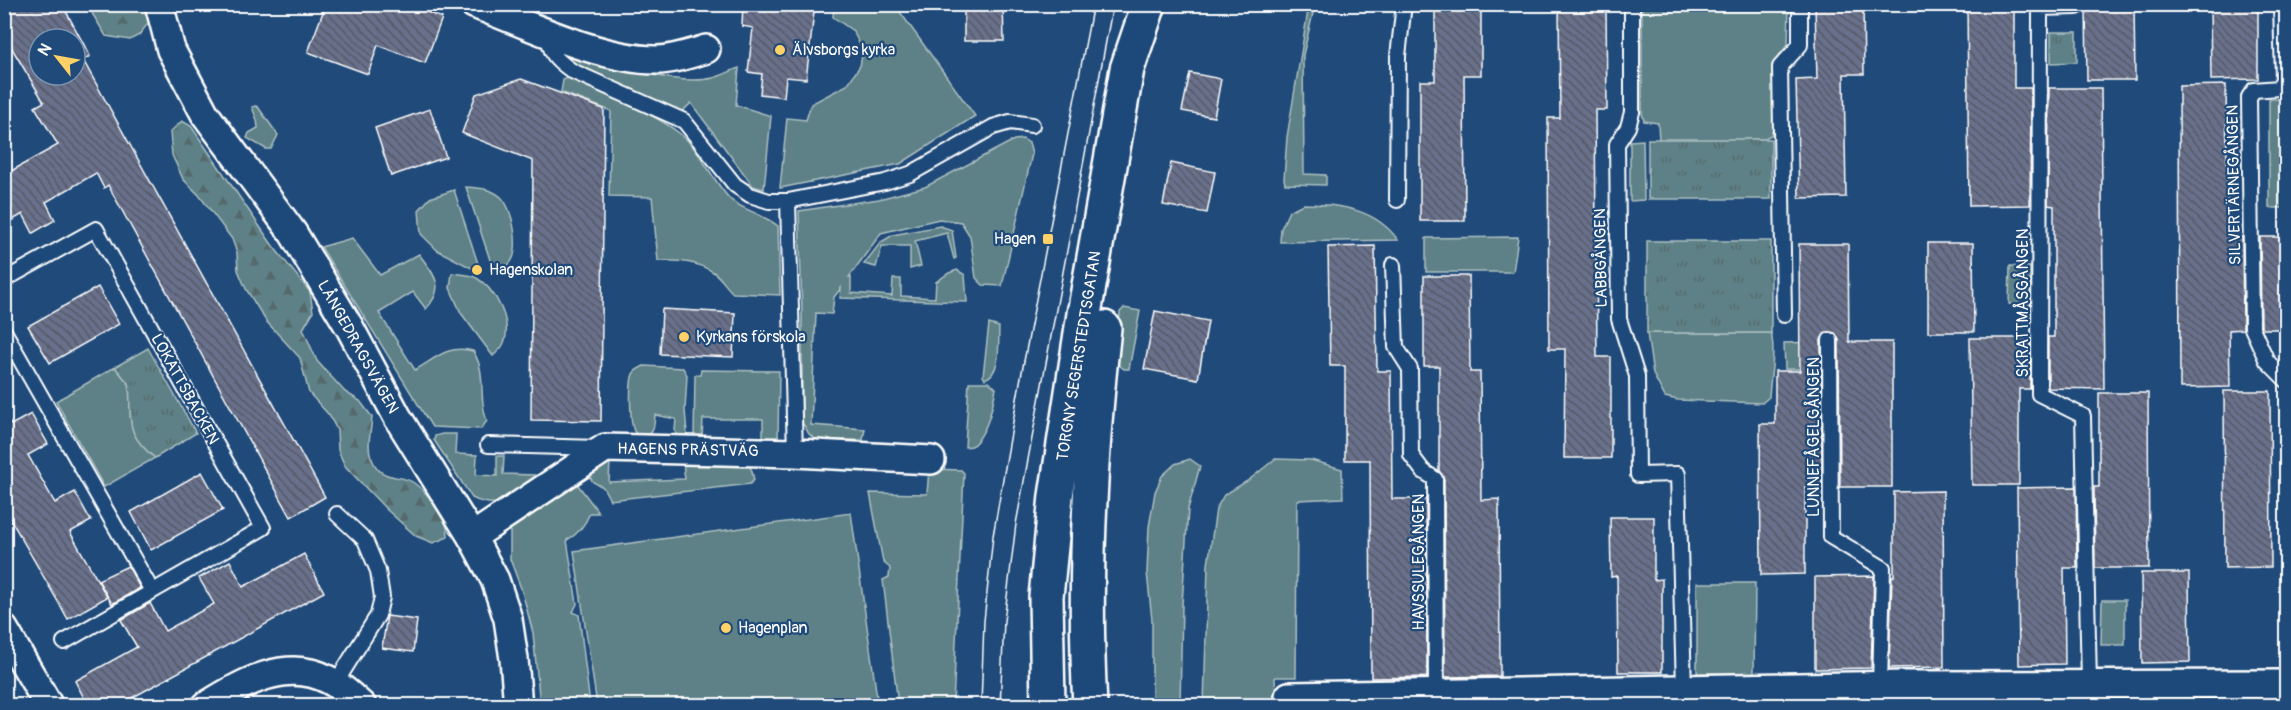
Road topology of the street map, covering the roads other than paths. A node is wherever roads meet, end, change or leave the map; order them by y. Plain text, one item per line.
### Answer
1 (159, 4) edge
2 (474, 4) edge
3 (1404, 4) edge
4 (1632, 4) edge
5 (1800, 4) edge
6 (2077, 4) edge
7 (2281, 4) edge
8 (1148, 8) edge
9 (548, 32) junction
10 (706, 49) dead end
11 (1032, 125) dead end
12 (1397, 200) dead end
13 (788, 201) junction
14 (1394, 266) dead end
15 (4, 280) edge
16 (1784, 315) dead end
17 (4, 331) edge
18 (1830, 340) dead end
19 (2286, 380) edge
20 (488, 445) dead end
21 (604, 448) junction
22 (795, 453) junction
23 (931, 460) dead end
24 (337, 514) dead end
25 (472, 537) junction
26 (152, 591) junction
27 (4, 629) edge
28 (64, 642) dead end
29 (2089, 683) junction
30 (335, 684) junction
31 (2286, 684) edge
32 (1880, 685) junction
33 (1684, 689) junction
34 (1436, 693) junction
35 (1289, 696) dead end
36 (1824, 696) edge
37 (49, 705) edge
38 (206, 705) edge
39 (362, 705) edge
40 (518, 705) edge
41 (1048, 705) edge
42 (1090, 705) edge

1 - 25 street, LÅNGEDRAGSVÄGEN
2 - 9 street
3 - 12 lane
4 - 33 lane, LABBGÅNGEN
5 - 16 lane
6 - 29 lane, SKRATTMÅSGÅNGEN
7 - 19 lane, SILVERTÄRNEGÅNGEN
8 - 41 street, TORGNY SEGERSTEDTSGATAN
8 - 42 street, TORGNY SEGERSTEDTSGATAN
9 - 10 street
9 - 13 lane
11 - 13 lane
13 - 22 lane
14 - 34 lane, HAVSSULEGÅNGEN
15 - 26 lane, LOKATTSBACKEN
17 - 26 lane
18 - 32 lane, LUNNEFÅGELGÅNGEN
20 - 21 lane
21 - 22 street, HAGENS PRÄSTVÄG
21 - 25 street, HAGENS PRÄSTVÄG
22 - 23 street, HAGENS PRÄSTVÄG
24 - 30 lane
25 - 40 street, LÅNGEDRAGSVÄGEN
26 - 28 lane, LOKATTSBACKEN
27 - 37 street
29 - 31 street
29 - 32 street
30 - 38 street
30 - 39 street
32 - 36 street
33 - 34 street
33 - 36 street
34 - 35 street

